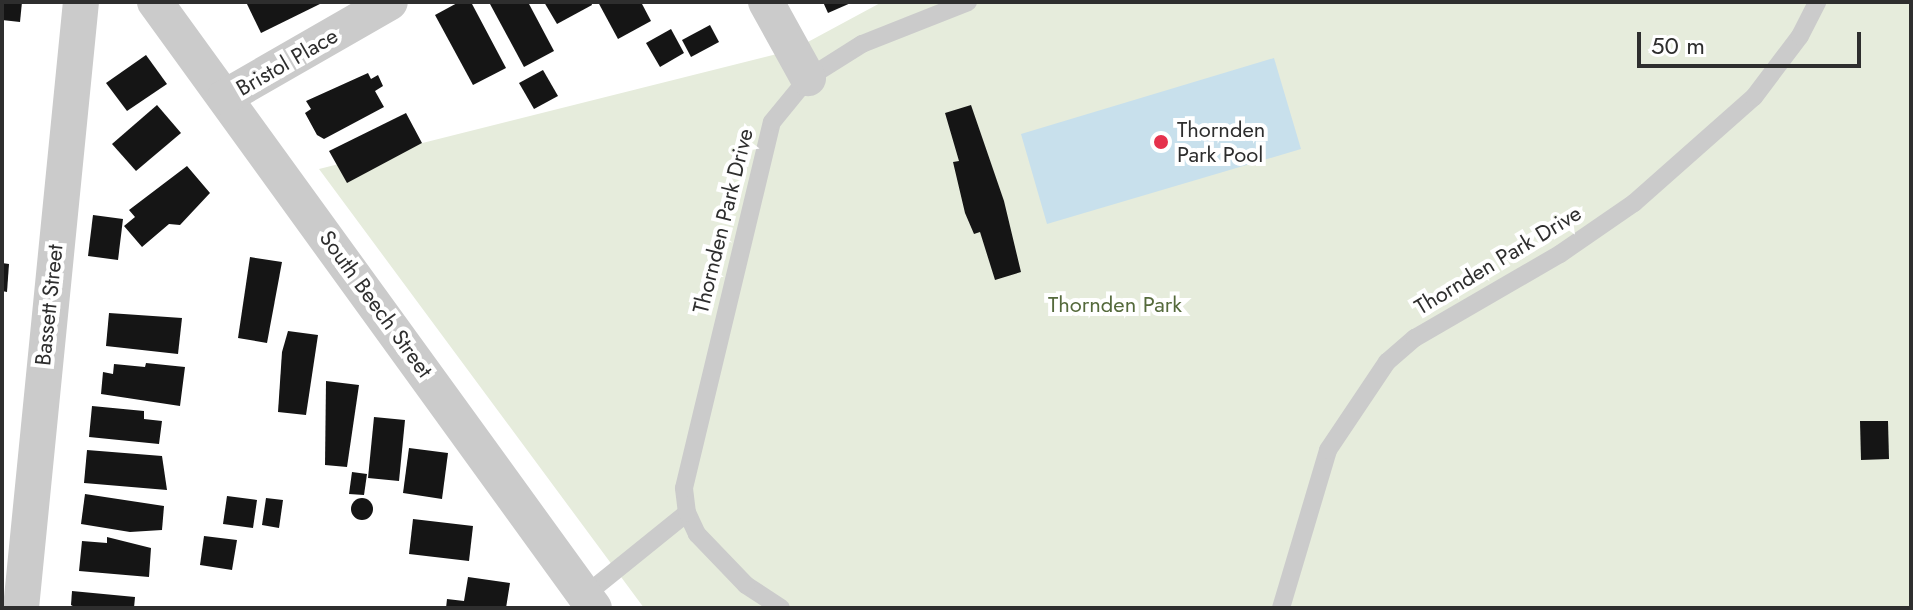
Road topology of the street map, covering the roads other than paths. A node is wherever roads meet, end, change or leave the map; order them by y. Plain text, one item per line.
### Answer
1 (81, 2) edge
2 (155, 2) edge
3 (390, 2) edge
4 (766, 2) edge
5 (968, 2) edge
6 (1817, 2) edge
7 (808, 78) junction
8 (225, 97) junction
9 (687, 513) junction
10 (587, 604) edge
11 (21, 608) edge
12 (781, 608) edge
13 (1281, 608) edge

1 - 11 street, Bassett Street
2 - 8 street, South Beech Street
3 - 8 street, Bristol Place
4 - 7 street
5 - 7 lane, Thornden Park Drive
6 - 13 lane, Thornden Park Drive
7 - 9 lane, Thornden Park Drive
8 - 10 street, South Beech Street
9 - 10 lane
9 - 12 lane

